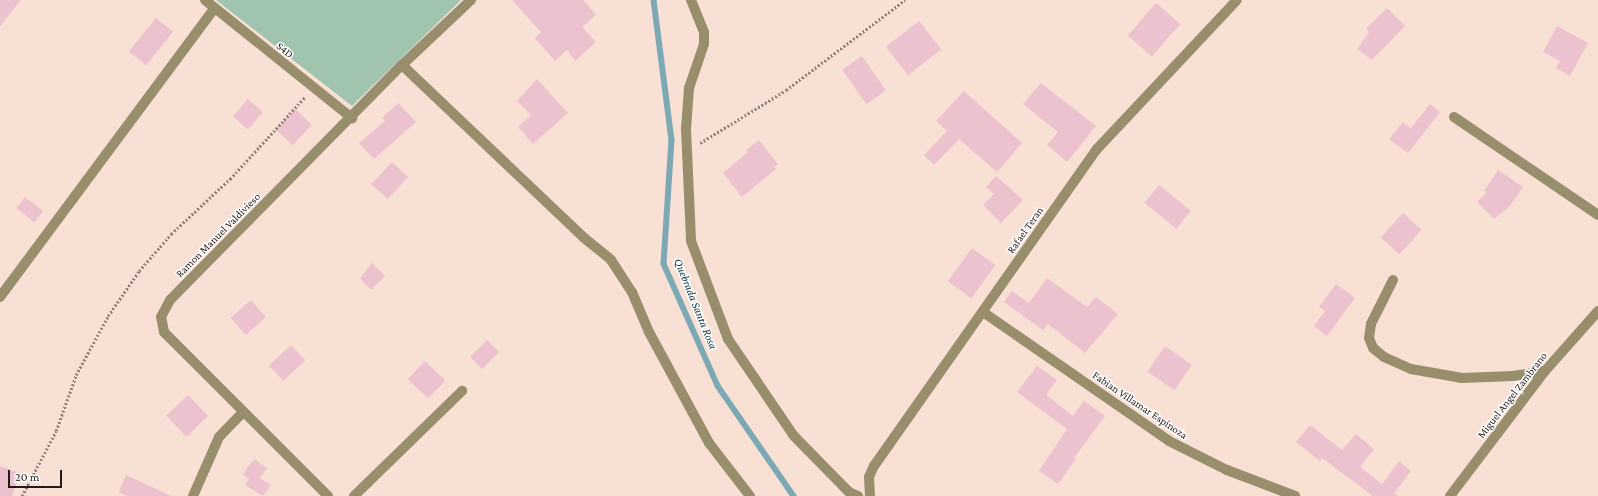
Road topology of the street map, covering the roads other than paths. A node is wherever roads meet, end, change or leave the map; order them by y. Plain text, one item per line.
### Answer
1 (205, 0) edge
2 (471, 0) edge
3 (691, 0) edge
4 (1237, 0) edge
5 (215, 8) junction
6 (402, 65) junction
7 (1454, 117) dead end
8 (352, 118) junction
9 (1598, 215) edge
10 (1393, 280) dead end
11 (0, 297) edge
12 (1598, 311) edge
13 (983, 312) junction
14 (1544, 371) junction
15 (462, 391) dead end
16 (243, 412) junction
17 (193, 496) edge
18 (328, 496) edge
19 (354, 496) edge
20 (750, 496) edge
21 (858, 496) edge
22 (870, 496) edge
23 (1295, 496) edge
24 (1450, 496) edge

1 - 5 street, S4D
2 - 6 street, Ramon Manuel Valdivieso
3 - 21 street
4 - 13 street, Rafael Teran
5 - 8 street, S4D
5 - 11 street
6 - 8 street, Ramon Manuel Valdivieso
6 - 20 street
7 - 9 street
8 - 16 street, Ramon Manuel Valdivieso
10 - 14 street
12 - 14 street, Miguel Angel Zambrano
13 - 22 street, Rafael Teran
13 - 23 street, Fabian Villamar Espinoza
14 - 24 street, Miguel Angel Zambrano
15 - 19 street
16 - 17 street
16 - 18 street, Ramon Manuel Valdivieso

